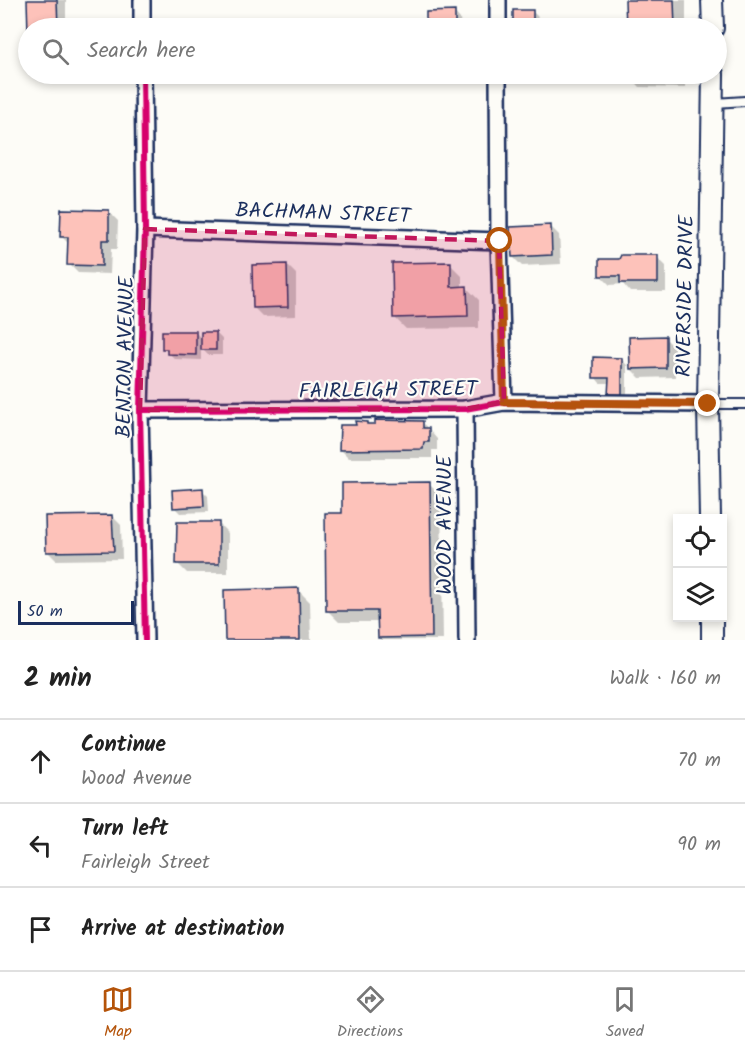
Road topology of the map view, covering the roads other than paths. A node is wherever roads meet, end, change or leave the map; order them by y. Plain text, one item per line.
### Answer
1 (142, 0) edge
2 (498, 0) edge
3 (712, 0) edge
4 (142, 18) edge
5 (498, 18) edge
6 (712, 18) edge
7 (142, 84) edge
8 (498, 84) edge
9 (713, 84) edge
10 (745, 101) edge
11 (713, 103) junction
12 (145, 229) junction
13 (500, 241) junction
14 (504, 402) junction
15 (708, 404) junction
16 (745, 404) edge
17 (140, 410) junction
18 (465, 410) junction
19 (710, 514) edge
20 (712, 622) edge
21 (145, 640) edge
22 (467, 640) edge
23 (712, 640) edge

1 - 4 street
2 - 5 street
3 - 6 street
7 - 12 street, BENTON AVENUE
8 - 13 street
9 - 11 street, RIVERSIDE DRIVE
10 - 11 lane
11 - 15 street, RIVERSIDE DRIVE
12 - 13 street, BACHMAN STREET
12 - 17 street, BENTON AVENUE
13 - 14 street
14 - 15 street, FAIRLEIGH STREET
14 - 18 street, FAIRLEIGH STREET
15 - 16 lane
15 - 19 street, RIVERSIDE DRIVE
17 - 18 street, FAIRLEIGH STREET
17 - 21 street, BENTON AVENUE
18 - 22 street, WOOD AVENUE
20 - 23 street

